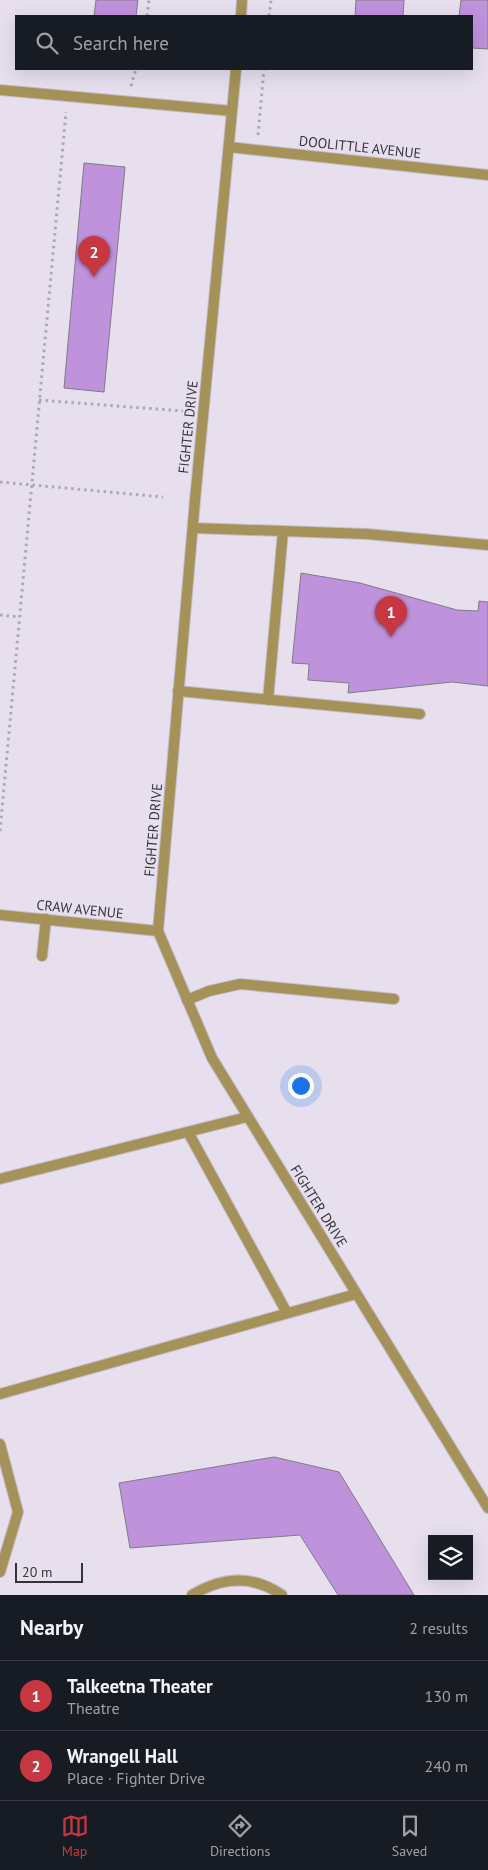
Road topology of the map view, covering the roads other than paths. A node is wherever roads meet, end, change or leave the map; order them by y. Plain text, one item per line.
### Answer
1 (242, 0) edge
2 (241, 15) edge
3 (236, 70) edge
4 (0, 90) edge
5 (232, 111) junction
6 (229, 147) junction
7 (488, 175) edge
8 (192, 528) junction
9 (283, 531) junction
10 (488, 545) edge
11 (178, 691) junction
12 (268, 700) junction
13 (420, 714) dead end
14 (0, 915) edge
15 (46, 919) junction
16 (158, 931) junction
17 (42, 956) dead end
18 (394, 999) dead end
19 (187, 1000) junction
20 (248, 1117) junction
21 (188, 1132) junction
22 (0, 1179) edge
23 (356, 1294) junction
24 (287, 1314) junction
25 (0, 1394) edge
26 (0, 1444) edge
27 (488, 1508) edge
28 (0, 1572) edge
29 (192, 1595) edge
30 (282, 1595) edge

1 - 2 street
3 - 5 street, FIGHTER DRIVE
4 - 5 street
5 - 6 street, FIGHTER DRIVE
6 - 7 street, DOOLITTLE AVENUE
6 - 8 street, FIGHTER DRIVE
8 - 9 street
8 - 11 street, FIGHTER DRIVE
9 - 10 street
9 - 12 street
11 - 12 street
11 - 16 street, FIGHTER DRIVE
12 - 13 street
14 - 15 street, CRAW AVENUE
15 - 16 street, CRAW AVENUE
15 - 17 street
16 - 19 street, FIGHTER DRIVE
18 - 19 street
19 - 20 street, FIGHTER DRIVE
20 - 21 street
20 - 23 street, FIGHTER DRIVE
21 - 22 street
21 - 24 street
23 - 24 street
23 - 27 street, FIGHTER DRIVE
24 - 25 street
26 - 28 street
29 - 30 street

